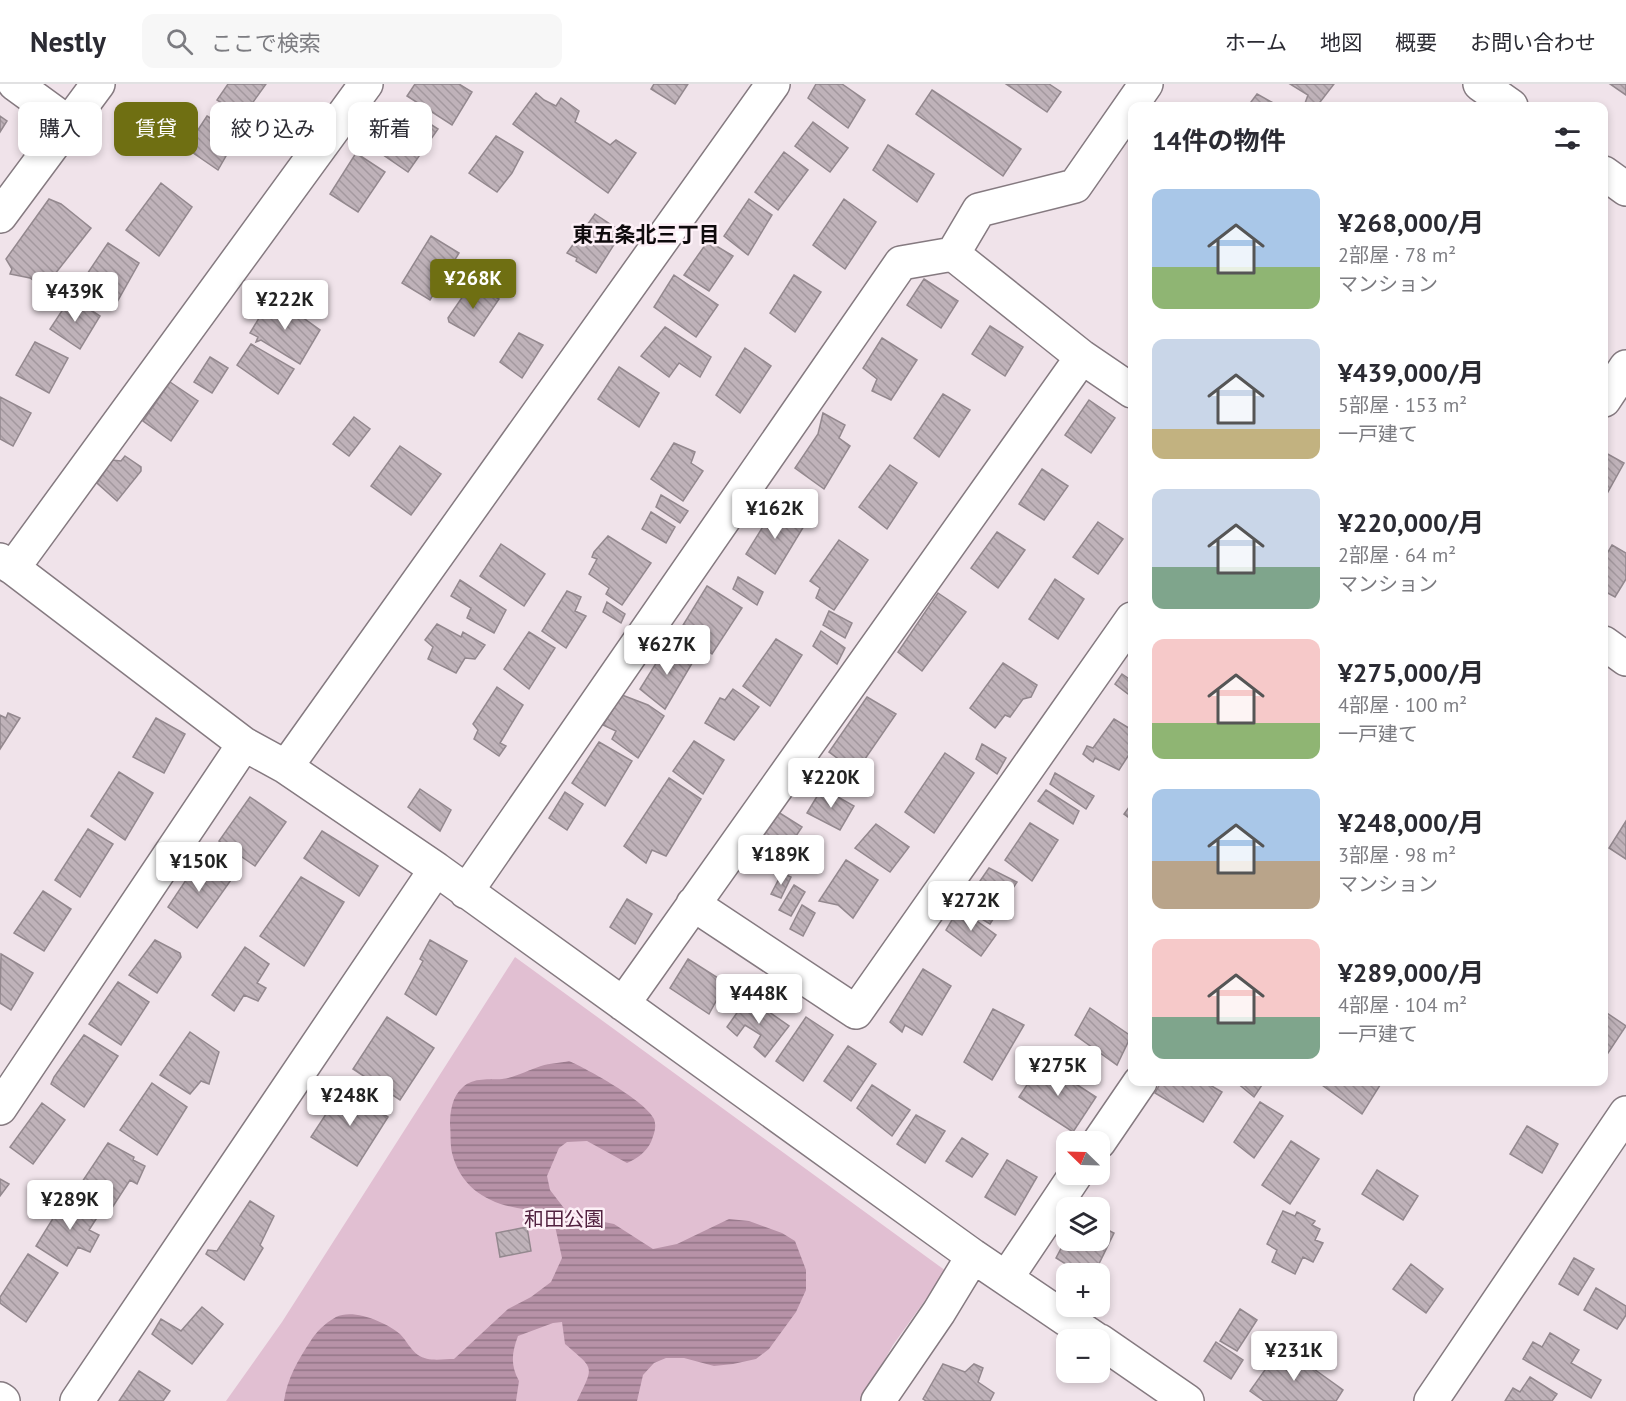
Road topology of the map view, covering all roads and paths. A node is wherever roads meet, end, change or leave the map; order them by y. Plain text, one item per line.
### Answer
1 (15, 84) edge
2 (99, 84) edge
3 (366, 84) edge
4 (773, 84) edge
5 (1146, 84) edge
6 (1480, 84) edge
7 (40, 102) edge
8 (86, 102) edge
9 (1133, 102) edge
10 (1505, 102) edge
11 (1128, 110) edge
12 (46, 156) edge
13 (1608, 176) edge
14 (1626, 189) edge
15 (0, 216) edge
16 (953, 254) junction
17 (1082, 357) junction
18 (1626, 367) edge
19 (1128, 388) edge
20 (1608, 394) edge
21 (6, 564) edge
22 (1128, 625) edge
23 (1608, 646) edge
24 (1626, 659) edge
25 (244, 744) junction
26 (286, 767) junction
27 (436, 869) junction
28 (466, 892) junction
29 (693, 904) junction
30 (623, 1004) junction
31 (1137, 1086) edge
32 (0, 1108) edge
33 (1626, 1113) edge
34 (1107, 1131) edge
35 (1069, 1185) edge
36 (973, 1256) junction
37 (1007, 1277) junction
38 (1083, 1329) edge
39 (1110, 1348) edge
40 (77, 1401) edge
41 (878, 1401) edge
42 (1186, 1401) edge
43 (1431, 1401) edge

1 - 7 street
2 - 8 street
3 - 21 street
4 - 26 street
5 - 9 street
6 - 10 street
11 - 16 street
12 - 15 street
13 - 14 street
16 - 17 street
16 - 28 street
17 - 19 street
17 - 29 street
18 - 20 street
21 - 25 street
22 - 29 street
23 - 24 street
25 - 26 street
25 - 32 street
26 - 27 street
27 - 28 street
27 - 40 street
28 - 30 street
29 - 30 street
30 - 36 street
31 - 34 street
33 - 43 street
35 - 37 street
36 - 37 street
36 - 41 street
37 - 38 street
39 - 42 street

